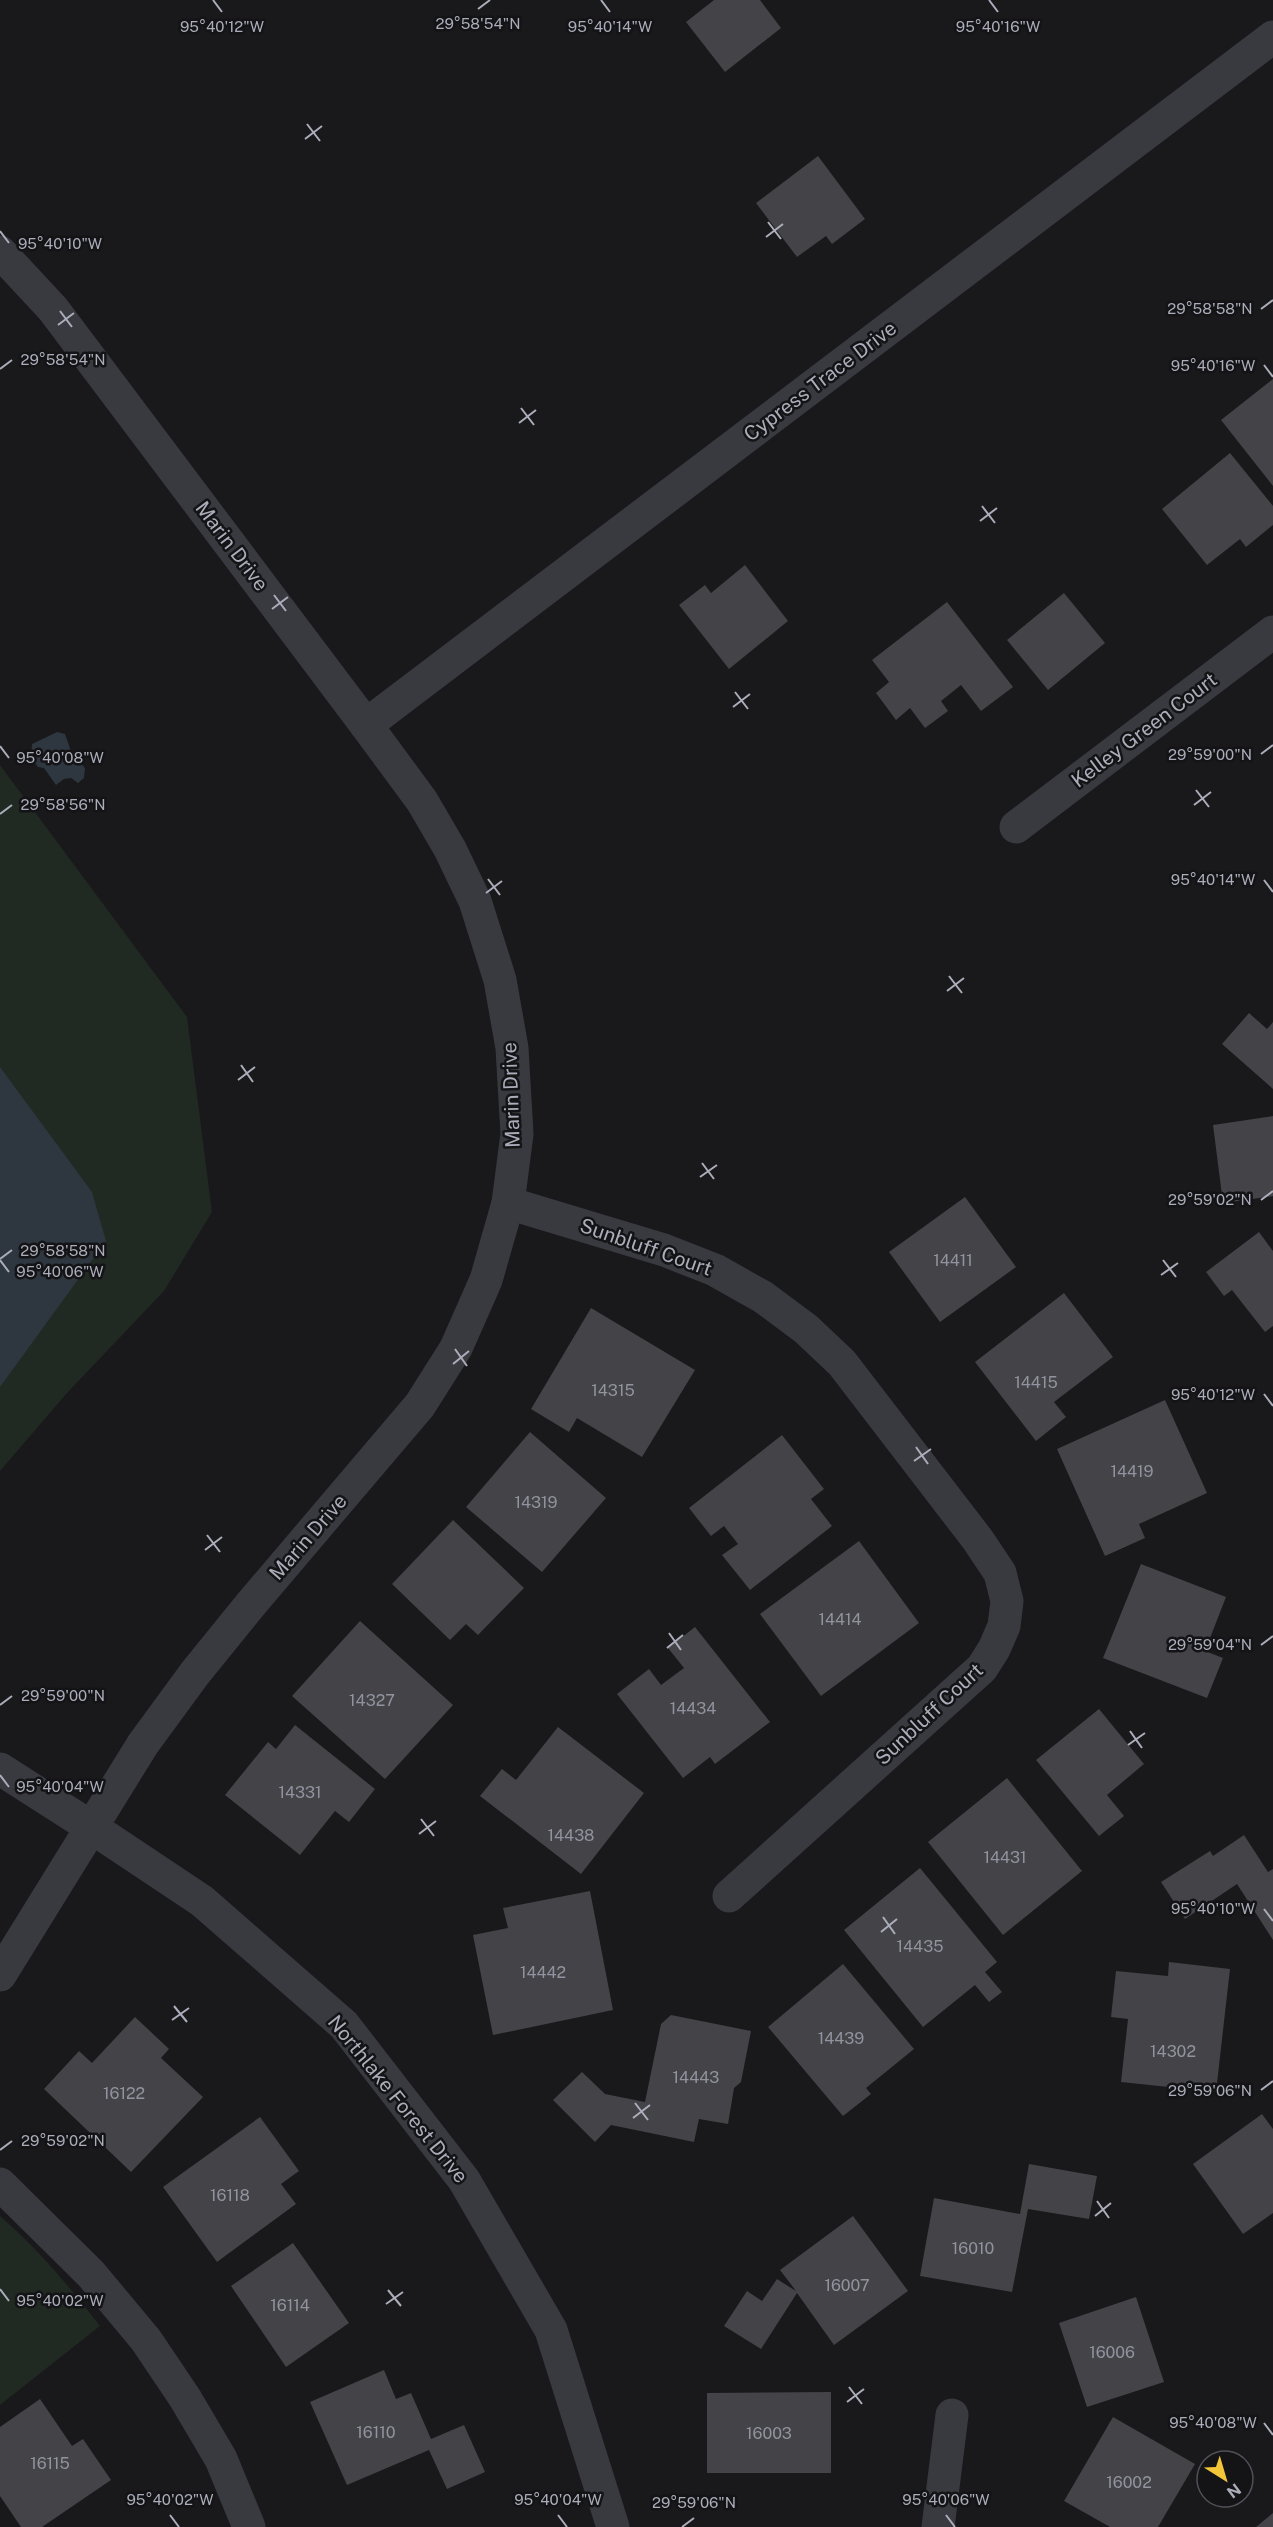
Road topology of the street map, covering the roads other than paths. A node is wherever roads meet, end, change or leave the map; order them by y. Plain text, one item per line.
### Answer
1 (1273, 37) edge
2 (0, 252) edge
3 (1273, 632) edge
4 (366, 725) junction
5 (1016, 827) dead end
6 (508, 1203) junction
7 (0, 1770) edge
8 (91, 1827) junction
9 (729, 1896) dead end
10 (0, 1975) edge
11 (0, 2184) edge
12 (952, 2415) dead end
13 (249, 2527) edge
14 (613, 2527) edge
15 (938, 2527) edge

1 - 4 street, Cypress Trace Drive
2 - 4 street, Marin Drive
3 - 5 street, Kelley Green Court
4 - 6 street, Marin Drive
6 - 8 street, Marin Drive
6 - 9 street, Sunbluff Court
7 - 8 street, Northlake Forest Drive
8 - 10 street, Marin Drive
8 - 14 street, Northlake Forest Drive
11 - 13 street
12 - 15 street

